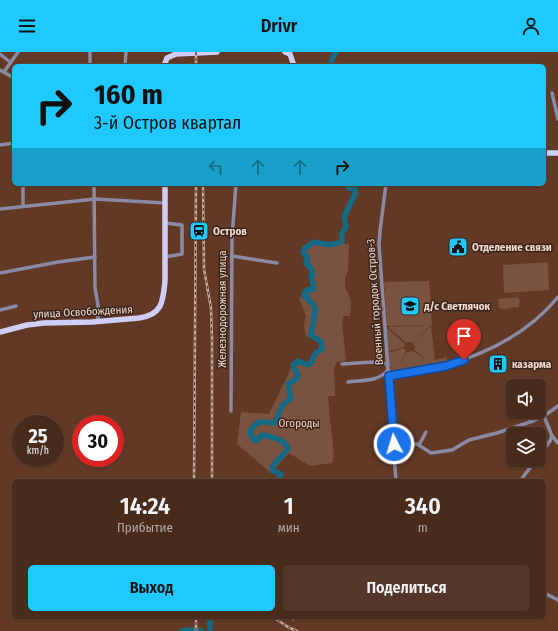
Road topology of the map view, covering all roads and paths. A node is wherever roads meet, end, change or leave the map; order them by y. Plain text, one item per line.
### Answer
1 (18, 52) edge
2 (90, 52) edge
3 (126, 52) edge
4 (217, 52) edge
5 (285, 52) edge
6 (187, 53) edge
7 (196, 53) edge
8 (0, 54) edge
9 (10, 62) junction
10 (90, 64) edge
11 (125, 64) edge
12 (164, 64) edge
13 (293, 64) edge
14 (2, 71) edge
15 (12, 77) edge
16 (552, 93) dead end
17 (558, 120) edge
18 (12, 143) edge
19 (0, 145) edge
20 (546, 153) edge
21 (558, 153) edge
22 (22, 186) edge
23 (94, 186) edge
24 (165, 186) edge
25 (236, 186) edge
26 (386, 186) edge
27 (95, 199) junction
28 (165, 203) junction
29 (23, 206) junction
30 (0, 209) edge
31 (165, 223) junction
32 (232, 256) junction
33 (96, 257) junction
34 (165, 257) junction
35 (277, 263) dead end
36 (0, 273) edge
37 (558, 297) edge
38 (16, 306) dead end
39 (0, 310) edge
40 (98, 322) junction
41 (0, 332) edge
42 (342, 364) dead end
43 (388, 364) junction
44 (388, 370) junction
45 (389, 376) junction
46 (348, 382) dead end
47 (558, 406) edge
48 (231, 411) dead end
49 (546, 415) edge
50 (536, 419) edge
51 (545, 419) edge
52 (530, 421) joint
53 (426, 432) dead end
54 (552, 436) junction
55 (558, 443) edge
56 (394, 444) junction
57 (419, 445) junction
58 (546, 446) edge
59 (531, 467) edge
60 (396, 479) edge
61 (522, 479) edge
62 (546, 594) edge
63 (558, 600) edge

1 - 9 street
2 - 10 street
3 - 11 street
4 - 7 main road
5 - 13 main road
6 - 7 main road
6 - 12 main road
8 - 9 street
9 - 14 street
14 - 15 street
16 - 17 street
18 - 19 street
20 - 21 main road
22 - 29 street
23 - 27 street
24 - 28 main road, улица Освобождения
25 - 32 street, Железнодорожная улица
26 - 43 street, Военный городок Остров-3
27 - 28 street
27 - 29 street
27 - 33 street
28 - 31 main road, улица Освобождения
29 - 30 street
31 - 34 main road, улица Освобождения
31 - 34 street
32 - 35 street
32 - 48 street, Железнодорожная улица
33 - 36 street
33 - 40 street
34 - 40 main road, улица Освобождения
37 - 45 street
38 - 39 street
40 - 41 main road, улица Освобождения
42 - 43 street
43 - 44 street, Военный городок Остров-3
44 - 45 street, Военный городок Остров-3
44 - 46 street
45 - 56 street, Военный городок Остров-3
47 - 49 street
50 - 52 street
51 - 54 street
52 - 57 street
53 - 57 street
54 - 55 street
54 - 58 street
56 - 57 street
56 - 60 street, Военный городок Остров-3
59 - 61 street
62 - 63 street

